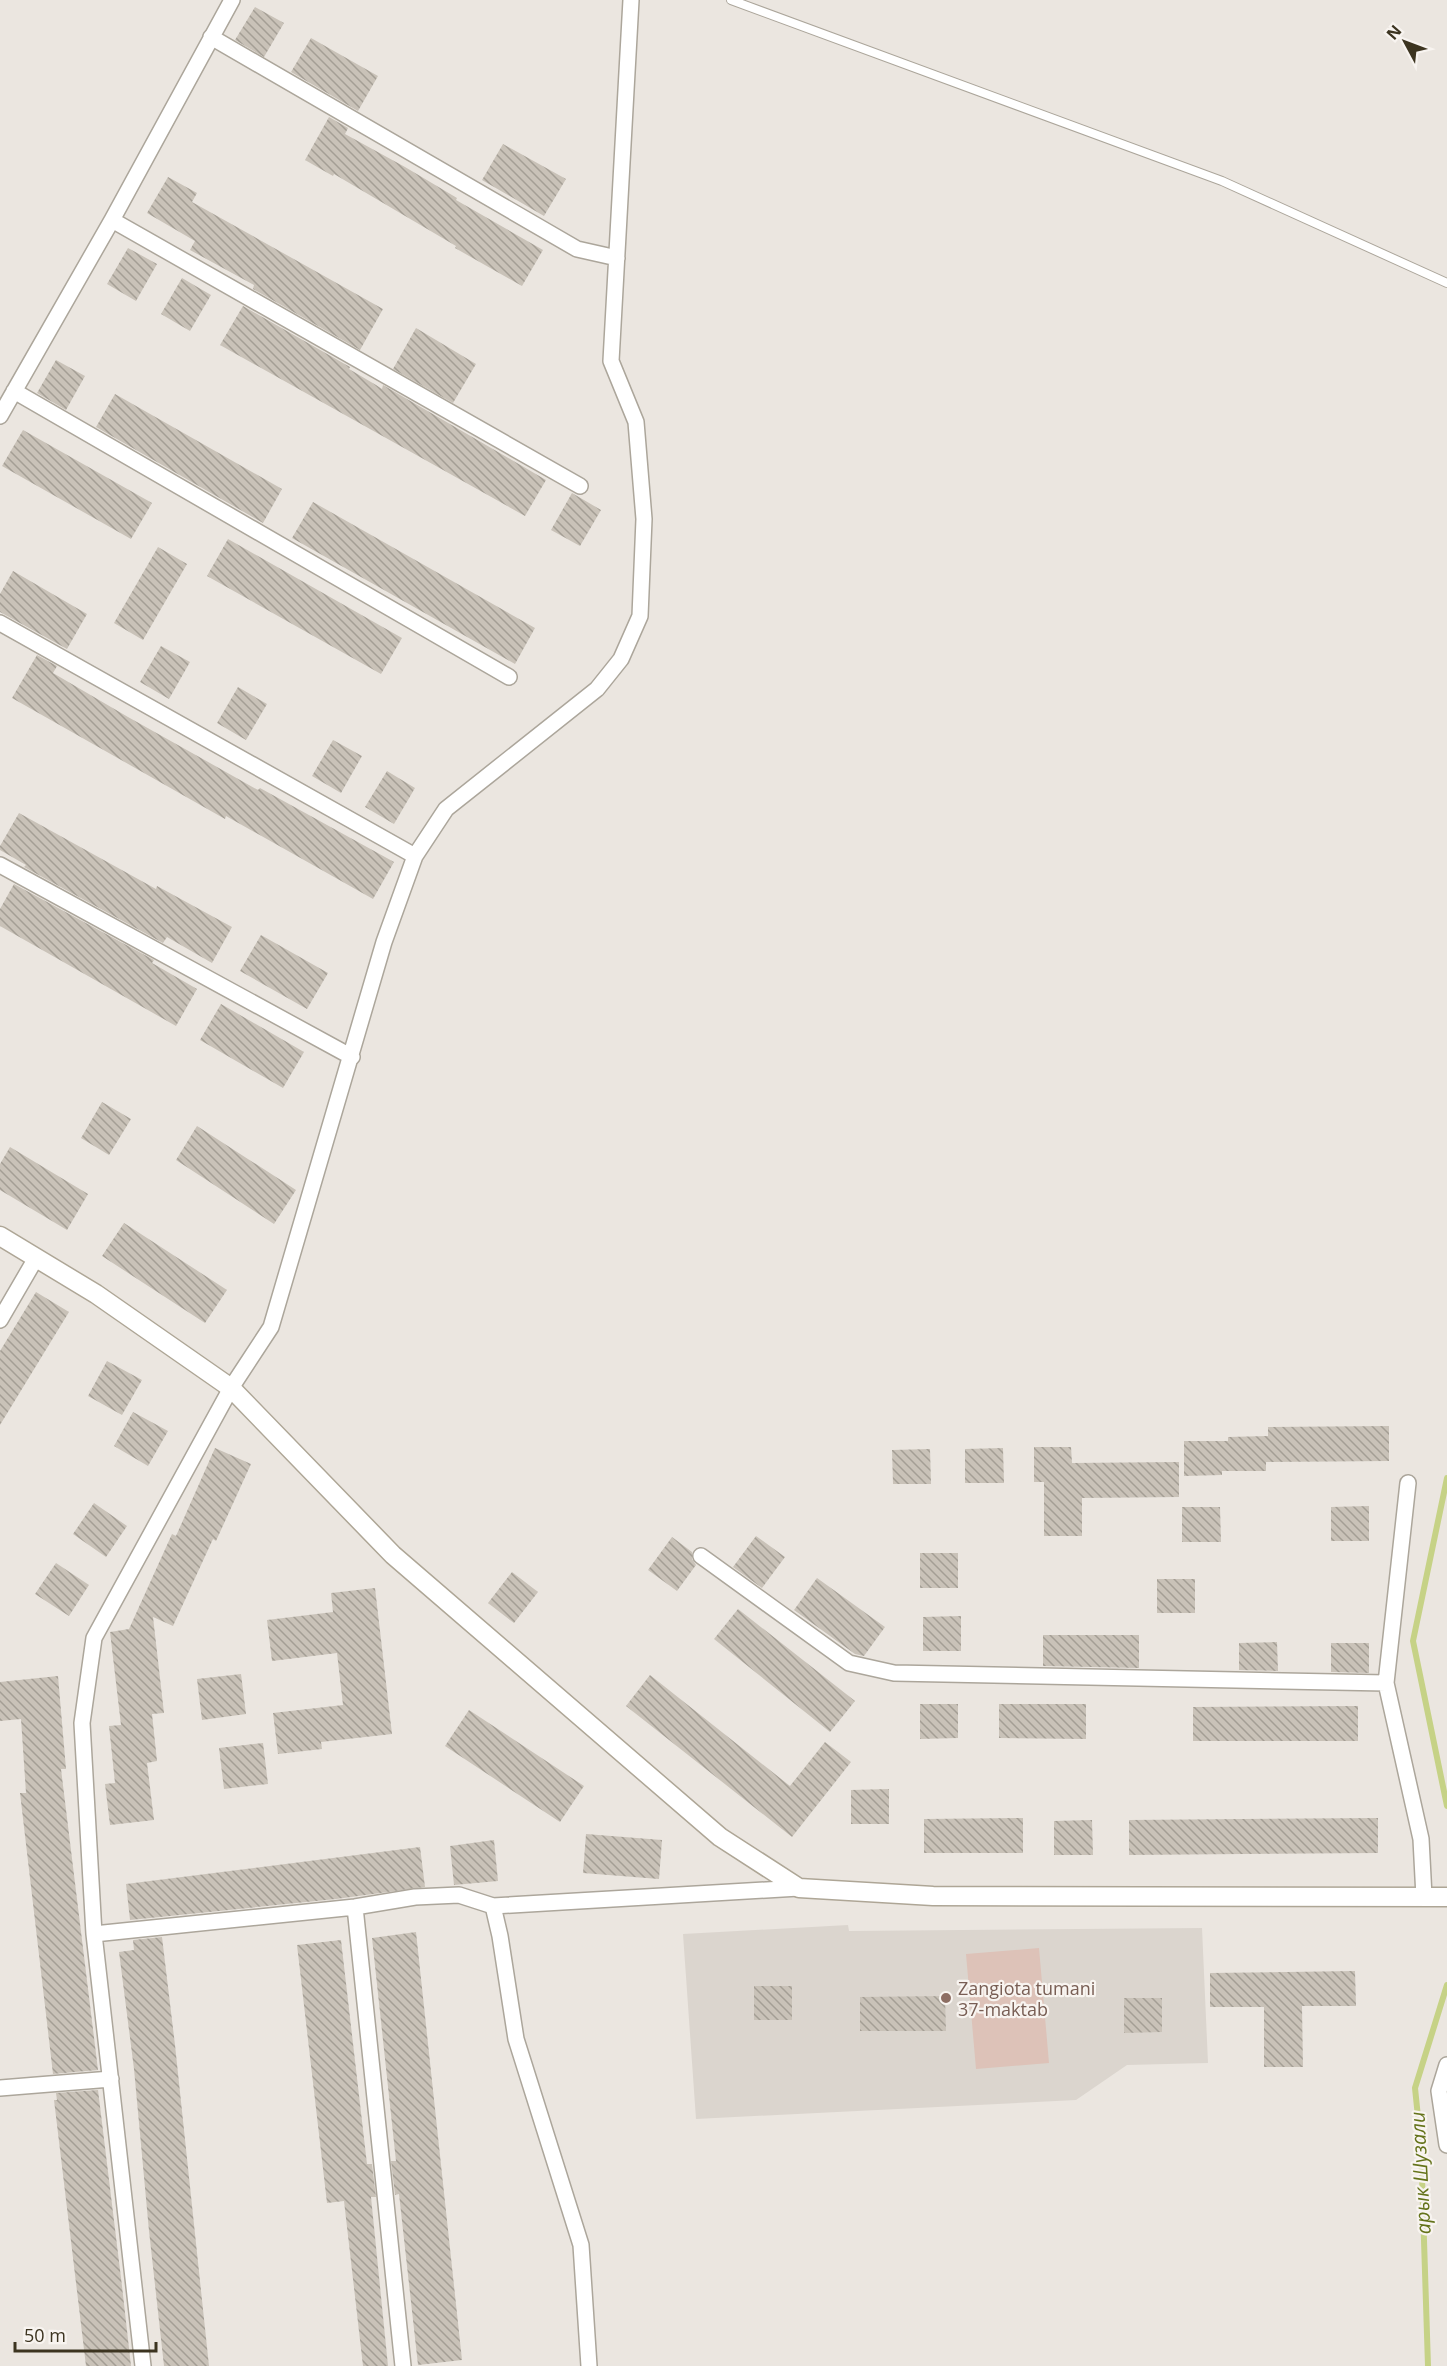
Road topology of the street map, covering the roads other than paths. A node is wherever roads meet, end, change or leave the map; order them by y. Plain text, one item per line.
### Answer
1 (232, 0) edge
2 (632, 0) edge
3 (731, 0) edge
4 (211, 37) junction
5 (112, 220) junction
6 (616, 258) junction
7 (1447, 283) edge
8 (14, 391) junction
9 (0, 416) edge
10 (580, 486) dead end
11 (0, 623) edge
12 (509, 677) dead end
13 (415, 856) junction
14 (0, 866) edge
15 (352, 1058) junction
16 (0, 1236) edge
17 (36, 1257) junction
18 (0, 1320) edge
19 (231, 1388) junction
20 (1408, 1483) dead end
21 (701, 1556) dead end
22 (1386, 1683) junction
23 (799, 1888) junction
24 (1424, 1897) junction
25 (1446, 1897) edge
26 (493, 1906) junction
27 (355, 1907) junction
28 (94, 1934) junction
29 (1447, 2065) edge
30 (111, 2079) junction
31 (0, 2088) edge
32 (1447, 2145) edge
33 (143, 2366) edge
34 (404, 2366) edge
35 (589, 2366) edge

1 - 4 street
2 - 6 street
3 - 7 lane
4 - 5 street
4 - 6 street
5 - 8 street
5 - 10 street
6 - 13 street
8 - 9 street
8 - 12 street
11 - 13 street
13 - 15 street
14 - 15 street
15 - 19 street
16 - 17 main road
17 - 18 street
17 - 19 main road
19 - 23 main road
19 - 28 street
20 - 22 street
21 - 22 street
22 - 24 street
23 - 24 main road
23 - 26 street
24 - 25 main road
26 - 27 street
26 - 35 street
27 - 28 street
27 - 34 street
28 - 30 street
29 - 32 street
30 - 31 street
30 - 33 street

